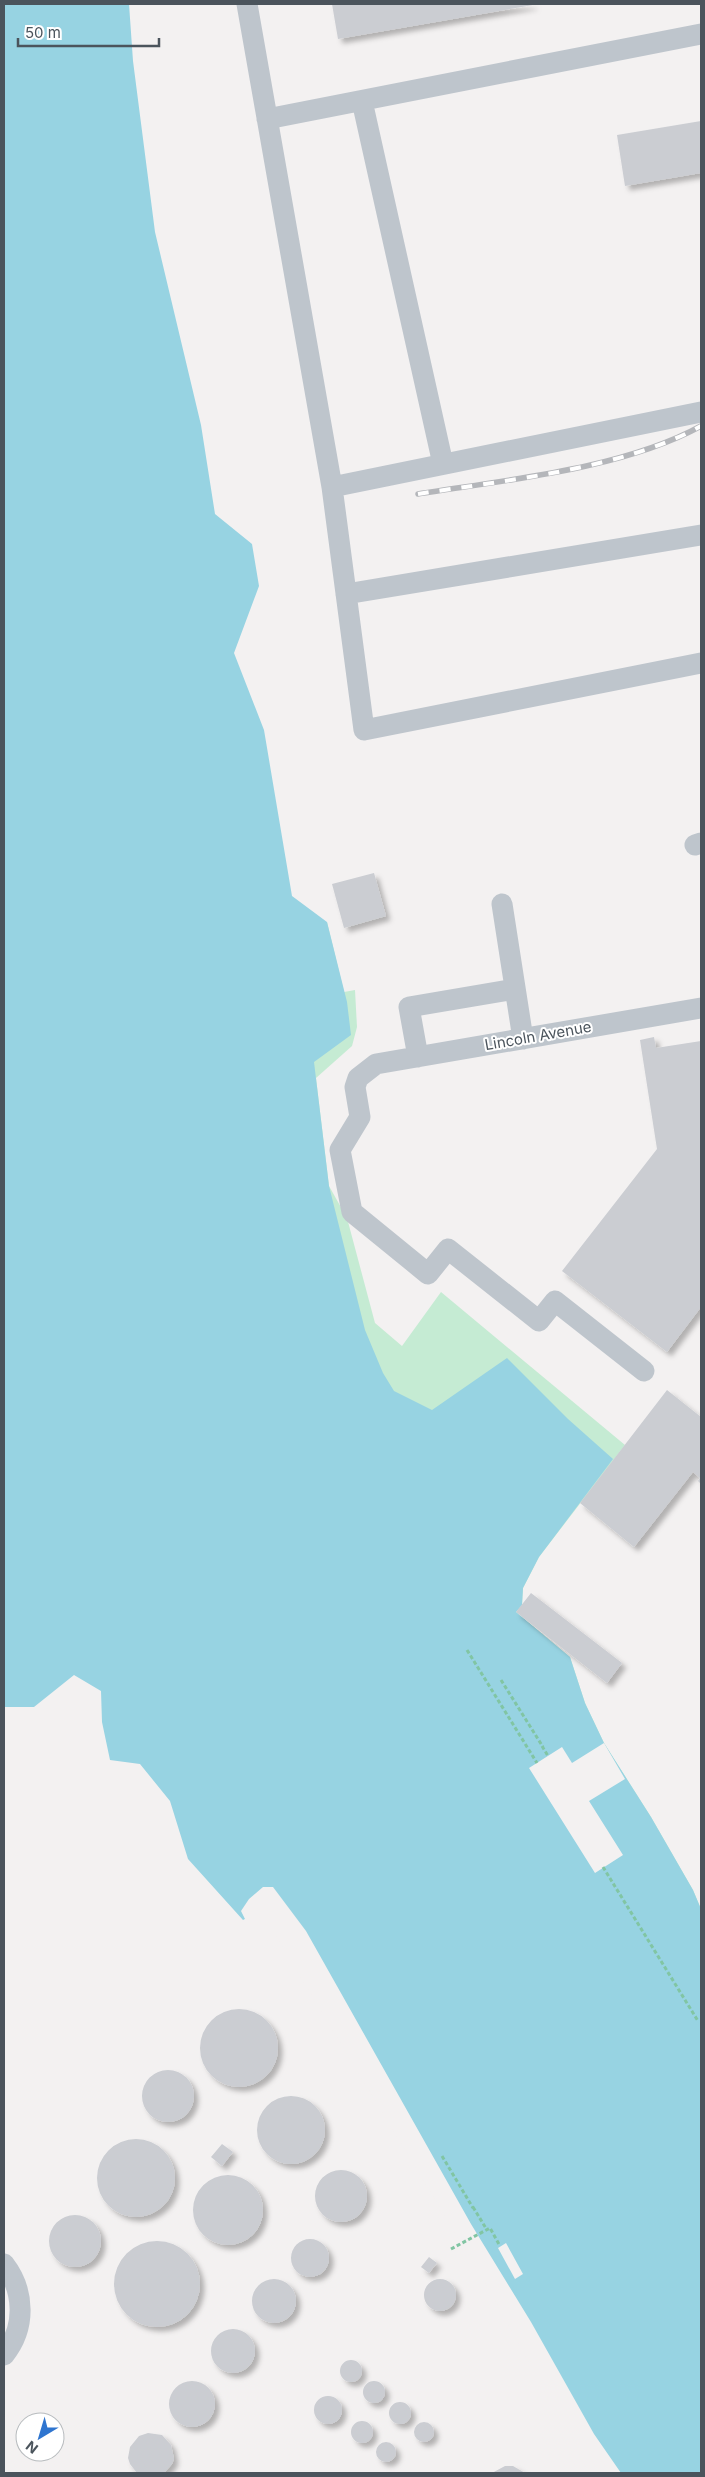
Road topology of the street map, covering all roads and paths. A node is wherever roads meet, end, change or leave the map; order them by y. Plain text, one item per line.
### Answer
1 (247, 4) edge
2 (701, 34) edge
3 (362, 101) junction
4 (267, 119) junction
5 (701, 412) edge
6 (443, 464) junction
7 (332, 487) junction
8 (701, 535) edge
9 (346, 594) junction
10 (701, 663) edge
11 (502, 904) dead end
12 (515, 989) junction
13 (701, 1008) edge
14 (523, 1039) junction
15 (418, 1057) junction
16 (644, 1372) dead end
17 (467, 1650) dead end
18 (501, 1680) dead end
19 (528, 1723) junction
20 (543, 1747) dead end
21 (548, 1756) dead end
22 (536, 1763) dead end
23 (603, 1867) dead end
24 (698, 2021) dead end
25 (442, 2156) dead end
26 (468, 2199) junction
27 (473, 2208) dead end
28 (488, 2229) junction
29 (500, 2246) dead end
30 (451, 2249) dead end
31 (4, 2264) edge
32 (4, 2355) edge

1 - 4 street
2 - 3 street
3 - 4 street
3 - 6 street
4 - 7 street
5 - 6 street
6 - 7 street
7 - 9 street
8 - 9 street
9 - 10 street
11 - 12 street
12 - 14 street
12 - 15 street
13 - 14 street, Lincoln Avenue
14 - 15 street, Lincoln Avenue
15 - 16 street, Lincoln Avenue
17 - 22 path
18 - 19 path
19 - 20 path
19 - 21 path
23 - 24 path
25 - 26 path
26 - 27 path
26 - 28 path
28 - 29 path
28 - 30 path
31 - 32 street

